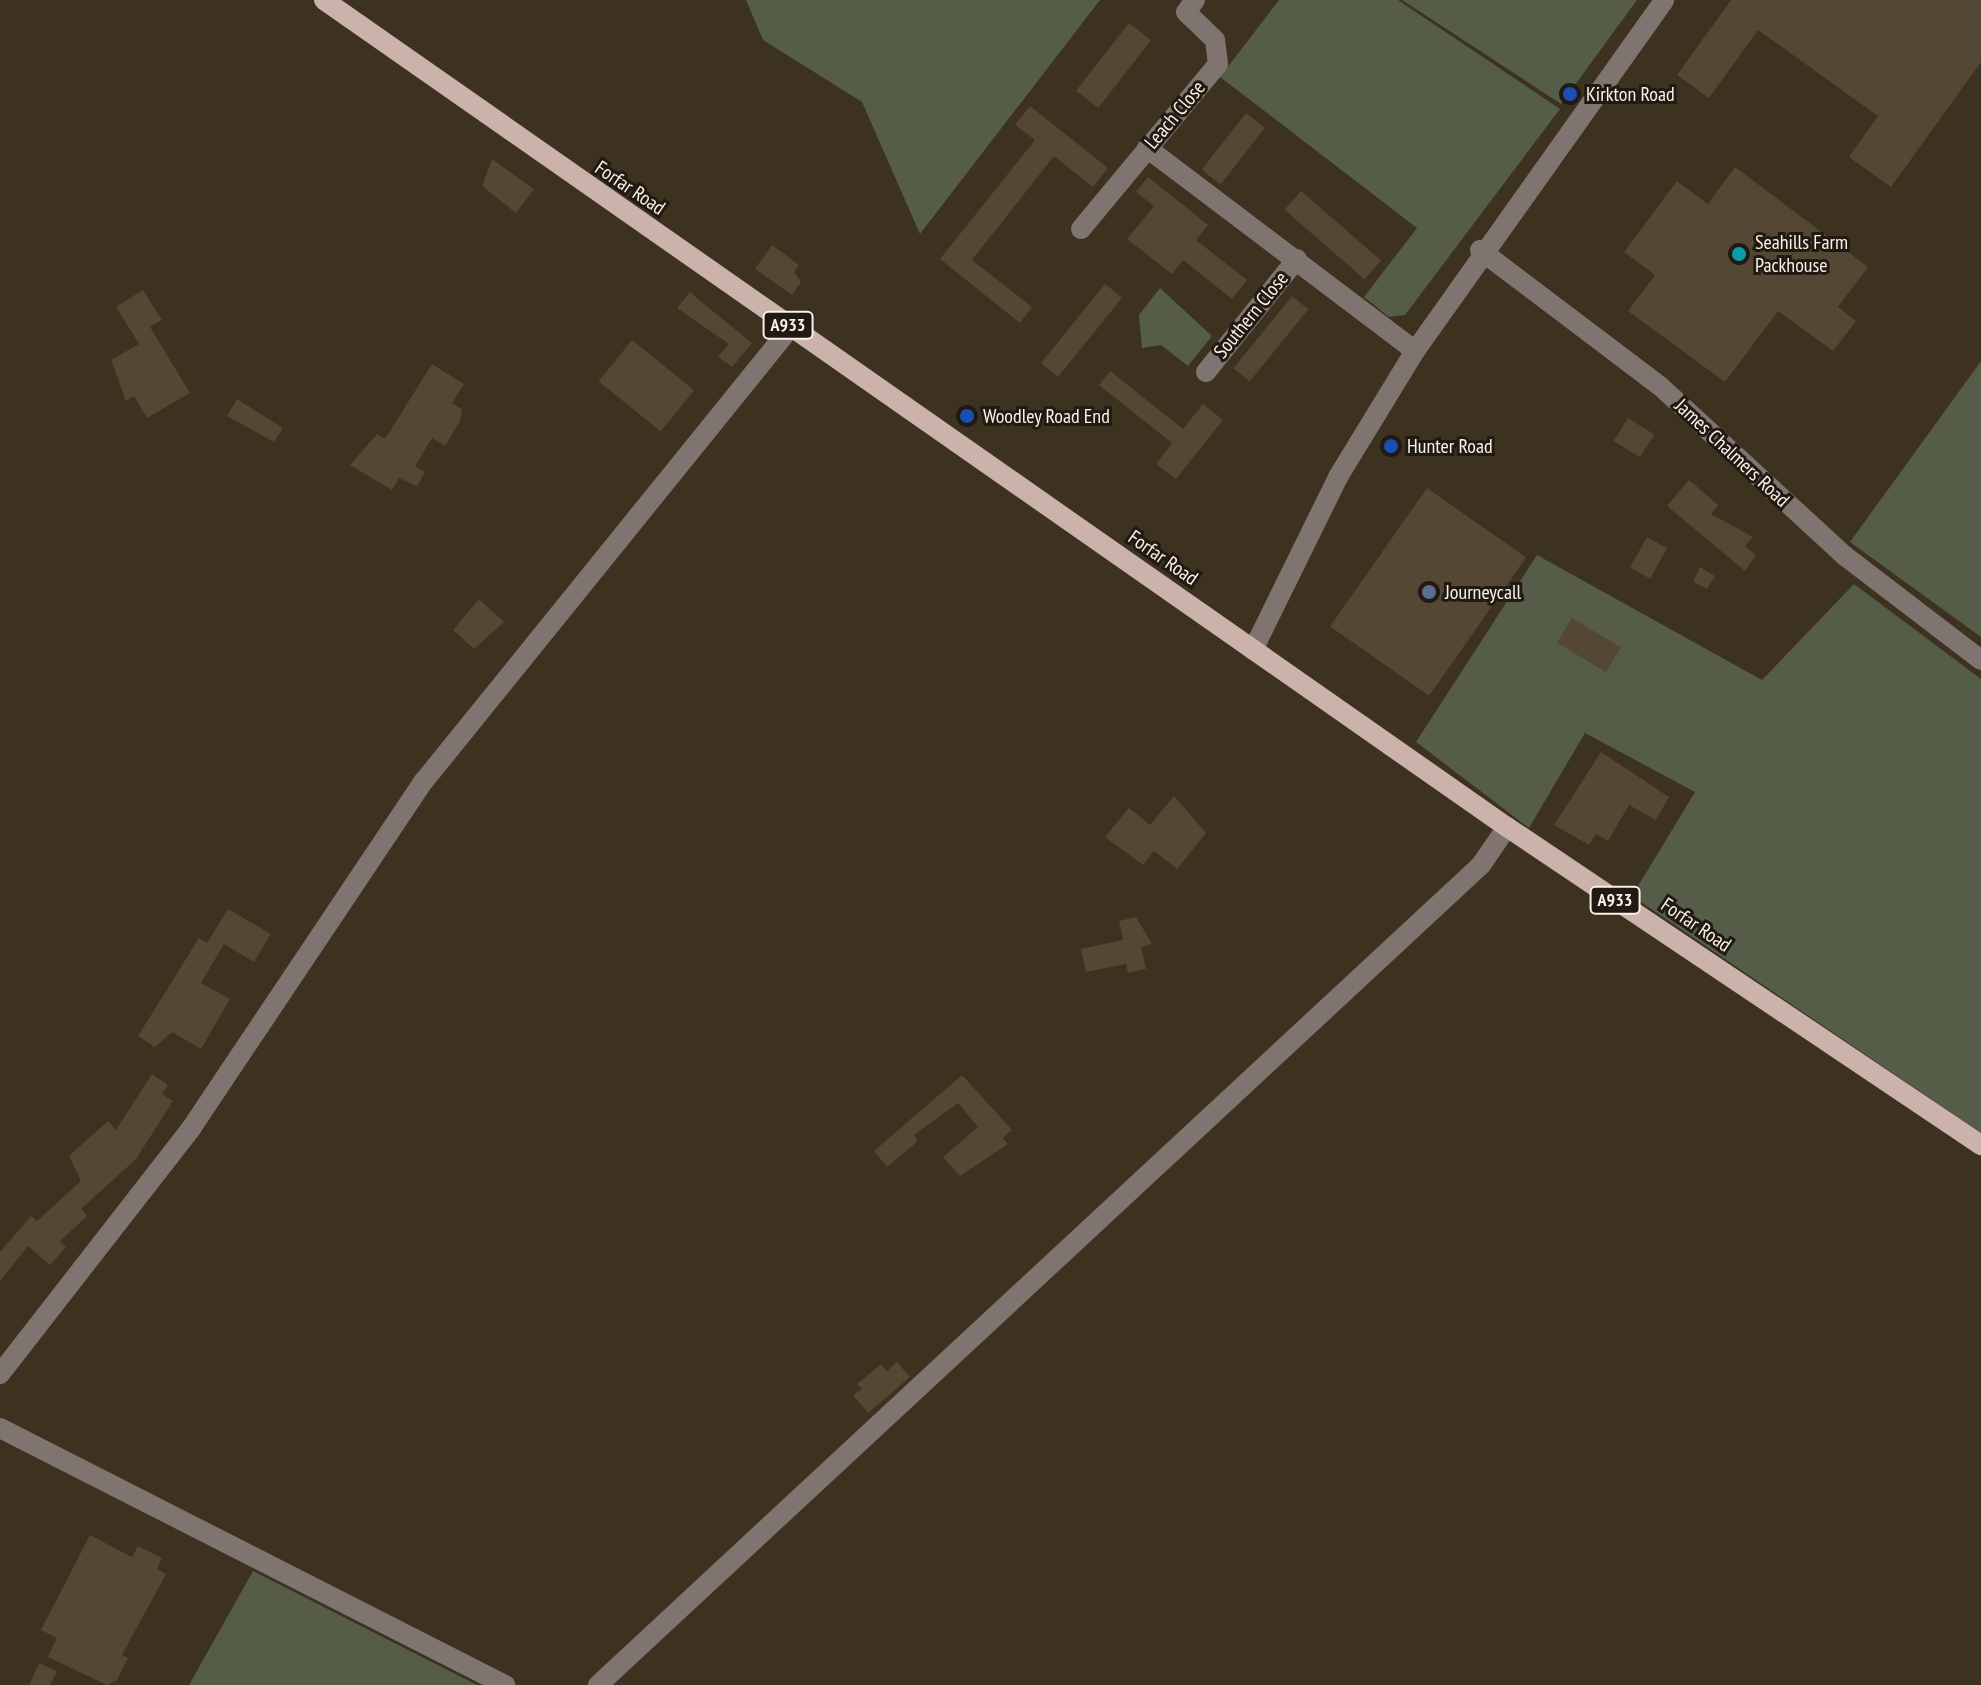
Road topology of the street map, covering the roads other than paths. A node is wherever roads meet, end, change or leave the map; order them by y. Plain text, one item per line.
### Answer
1 (324, 0) edge
2 (1195, 0) edge
3 (1664, 0) edge
4 (1147, 148) junction
5 (1081, 229) dead end
6 (1480, 250) junction
7 (1297, 259) junction
8 (791, 327) junction
9 (1415, 351) junction
10 (1206, 372) dead end
11 (1253, 650) junction
12 (1981, 660) edge
13 (1507, 827) junction
14 (1981, 1145) edge
15 (0, 1374) edge
16 (0, 1428) edge
17 (505, 1685) edge
18 (598, 1685) edge

1 - 8 main road, Forfar Road / A933
2 - 4 street, Leach Close
3 - 6 street
4 - 5 street, Leach Close
4 - 7 street
6 - 9 street
6 - 12 street, James Chalmers Road
7 - 9 street
7 - 10 street, Southern Close
8 - 11 main road, Forfar Road / A933
8 - 15 street
9 - 11 street
11 - 13 main road, Forfar Road / A933
13 - 14 main road, Forfar Road / A933
13 - 18 street
16 - 17 street

